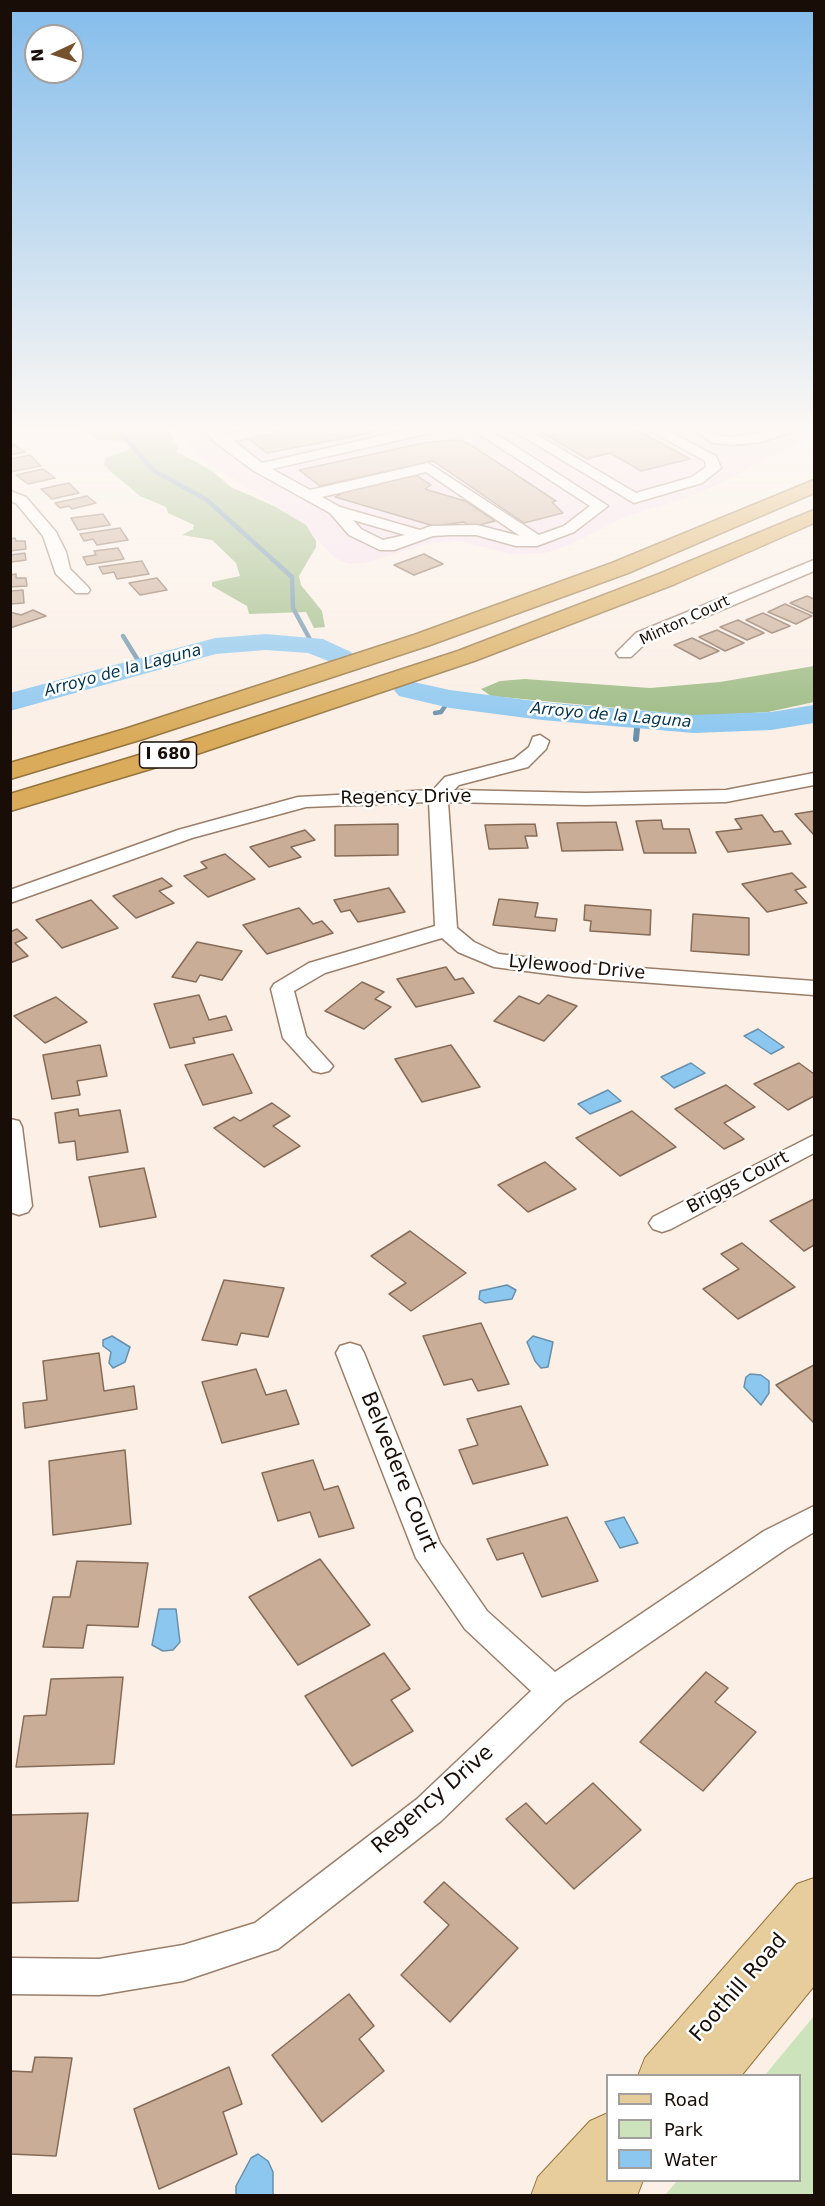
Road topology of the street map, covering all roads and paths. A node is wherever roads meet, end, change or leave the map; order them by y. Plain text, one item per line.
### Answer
1 (48, 533) edge
2 (413, 533) edge
3 (428, 533) edge
4 (487, 533) edge
5 (525, 533) edge
6 (562, 533) edge
7 (692, 533) edge
8 (703, 533) edge
9 (774, 533) edge
10 (537, 541) junction
11 (814, 565) edge
12 (620, 568) junction
13 (82, 590) dead end
14 (625, 654) dead end
15 (540, 741) dead end
16 (10, 771) edge
17 (814, 779) edge
18 (438, 796) junction
19 (10, 803) edge
20 (10, 897) edge
21 (446, 930) junction
22 (814, 988) edge
23 (321, 1066) dead end
24 (10, 1127) edge
25 (814, 1143) edge
26 (19, 1206) dead end
27 (662, 1223) dead end
28 (350, 1353) dead end
29 (814, 1518) edge
30 (553, 1691) junction
31 (814, 1900) edge
32 (814, 1949) edge
33 (10, 1976) edge
34 (665, 2074) edge
35 (710, 2074) edge
36 (606, 2141) edge
37 (616, 2182) edge
38 (557, 2196) edge
39 (604, 2196) edge

1 - 13 street
2 - 3 street
4 - 10 street
5 - 10 street
6 - 10 street
7 - 12 highway
8 - 12 highway, I 680
9 - 19 highway, I 680
11 - 14 street, Minton Court
12 - 16 highway, I 680
15 - 18 street
17 - 18 street, Regency Drive
18 - 20 street, Regency Drive
18 - 21 street
21 - 22 street, Lylewood Drive
21 - 23 street
24 - 26 street
25 - 27 street, Briggs Court
28 - 30 street, Belvedere Court
29 - 30 street, Regency Drive
30 - 33 street, Regency Drive
31 - 34 main road, Foothill Road
32 - 35 main road, Foothill Road
36 - 38 main road
37 - 39 main road

